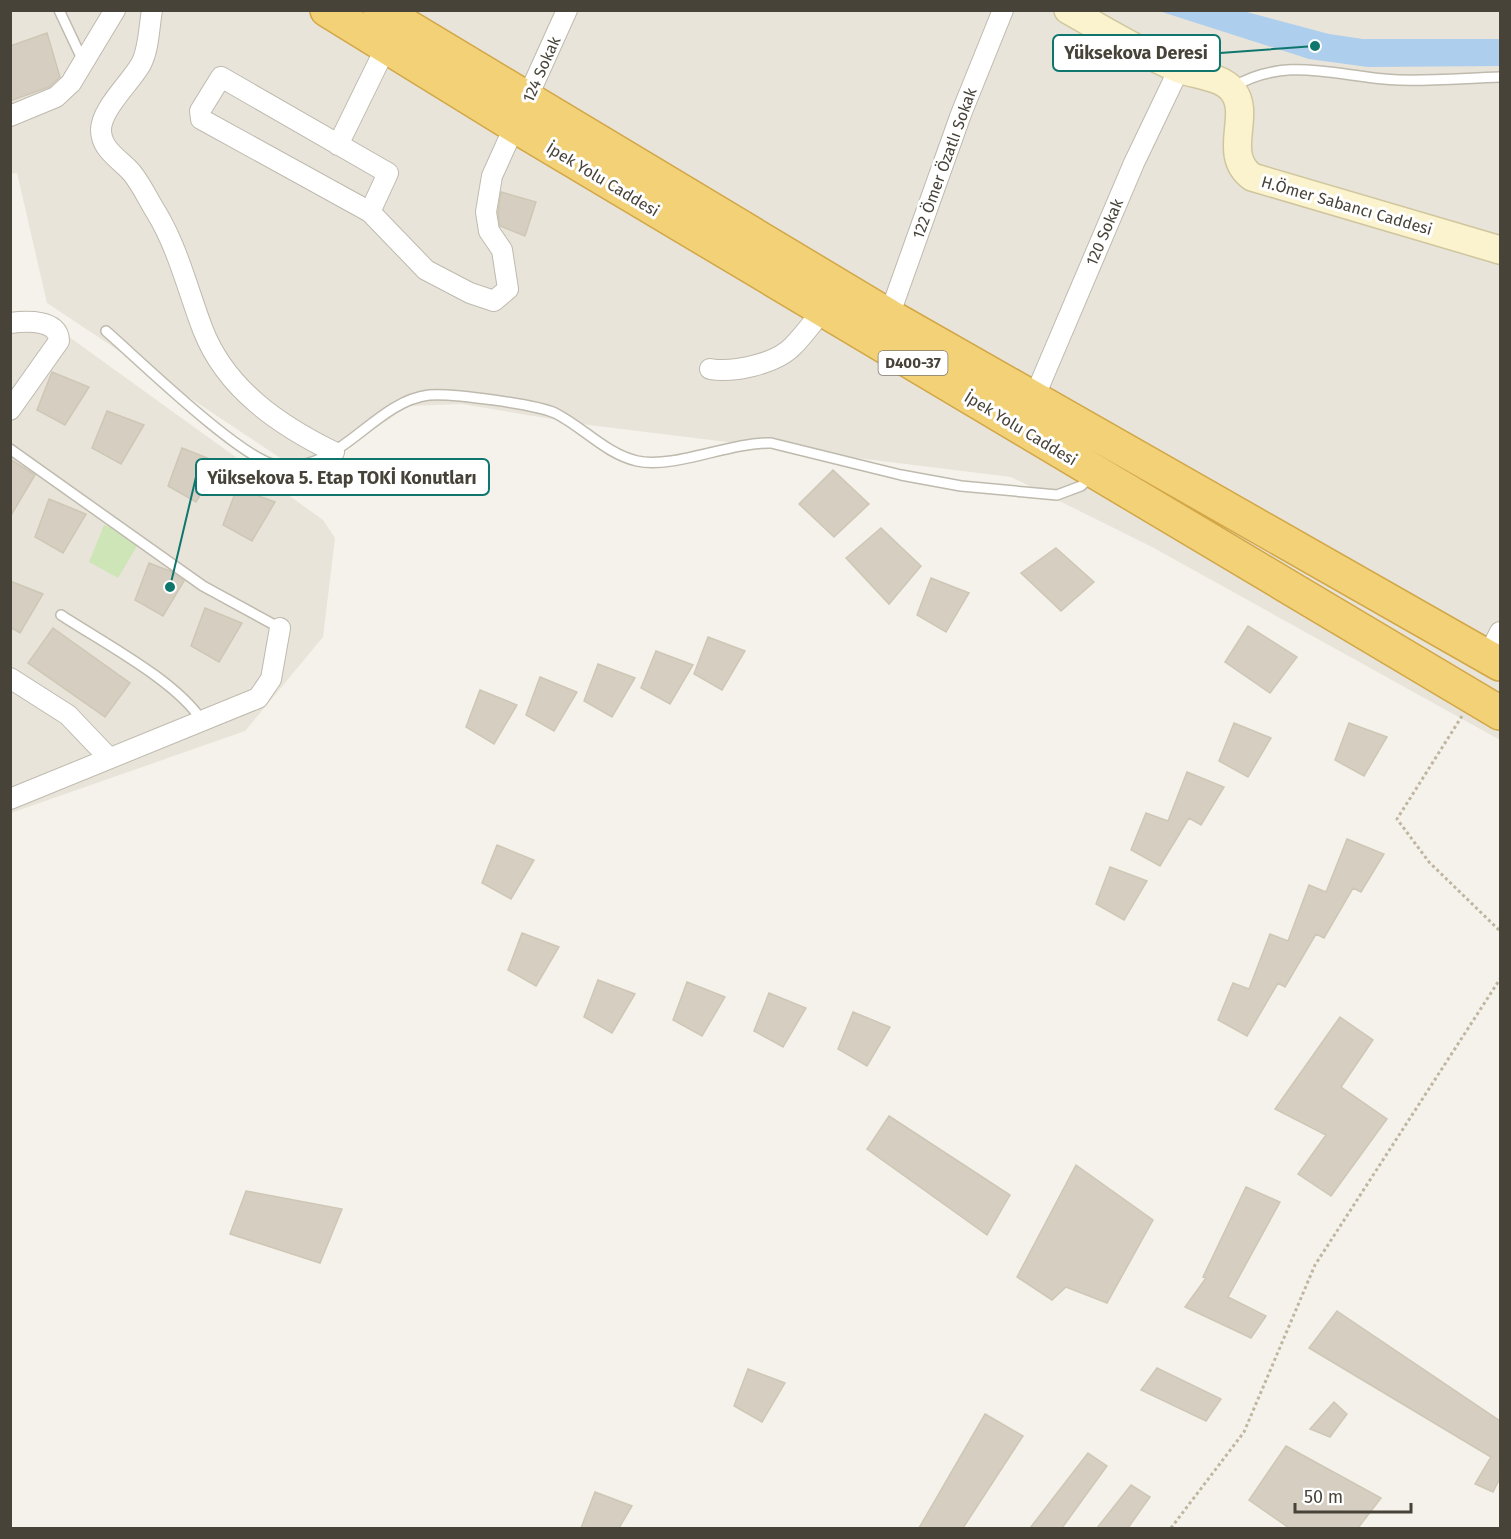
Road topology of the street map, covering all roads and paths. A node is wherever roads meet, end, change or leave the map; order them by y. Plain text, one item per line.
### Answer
1 (59, 10) edge
2 (115, 10) edge
3 (152, 10) edge
4 (327, 10) edge
5 (380, 10) edge
6 (567, 10) edge
7 (1003, 10) edge
8 (1068, 10) edge
9 (386, 47) junction
10 (83, 61) junction
11 (1179, 69) junction
12 (1500, 77) edge
13 (1231, 88) junction
14 (521, 113) junction
15 (10, 116) edge
16 (338, 145) junction
17 (370, 212) junction
18 (1500, 250) edge
19 (823, 310) junction
20 (889, 316) junction
21 (10, 323) edge
22 (106, 331) dead end
23 (710, 369) dead end
24 (1034, 398) junction
25 (10, 411) edge
26 (10, 449) edge
27 (334, 452) junction
28 (1095, 472) junction
29 (61, 615) dead end
30 (280, 628) joint
31 (1496, 650) edge
32 (10, 678) edge
33 (1487, 705) edge
34 (202, 721) junction
35 (109, 758) junction
36 (10, 799) edge
37 (1500, 930) edge
38 (1500, 979) edge
39 (1171, 1528) edge

1 - 10 lane
2 - 10 street
3 - 27 street
4 - 9 highway, İpek Yolu Caddesi / D400-37
5 - 14 highway, İpek Yolu Caddesi / D400-37
6 - 14 street, 124 Sokak
7 - 20 street, 122 Ömer Özatlı Sokak
8 - 11 street
9 - 14 highway, İpek Yolu Caddesi / D400-37
9 - 16 street
10 - 15 street
11 - 13 street
11 - 24 street, 120 Sokak
12 - 13 lane
13 - 18 street, H.Ömer Sabancı Caddesi
14 - 17 street, 124 Sokak
14 - 19 highway, İpek Yolu Caddesi / D400-37
14 - 20 highway, İpek Yolu Caddesi / D400-37
16 - 17 street
16 - 17 street
19 - 23 street
19 - 28 highway, İpek Yolu Caddesi / D400-37
20 - 24 highway, İpek Yolu Caddesi / D400-37
21 - 25 street
22 - 27 lane
24 - 31 highway, İpek Yolu Caddesi / D400-37
26 - 30 lane
27 - 28 lane
28 - 33 highway, İpek Yolu Caddesi / D400-37
29 - 34 lane
30 - 34 street
32 - 35 street
33 - 37 path
34 - 35 street
35 - 36 street
38 - 39 path

